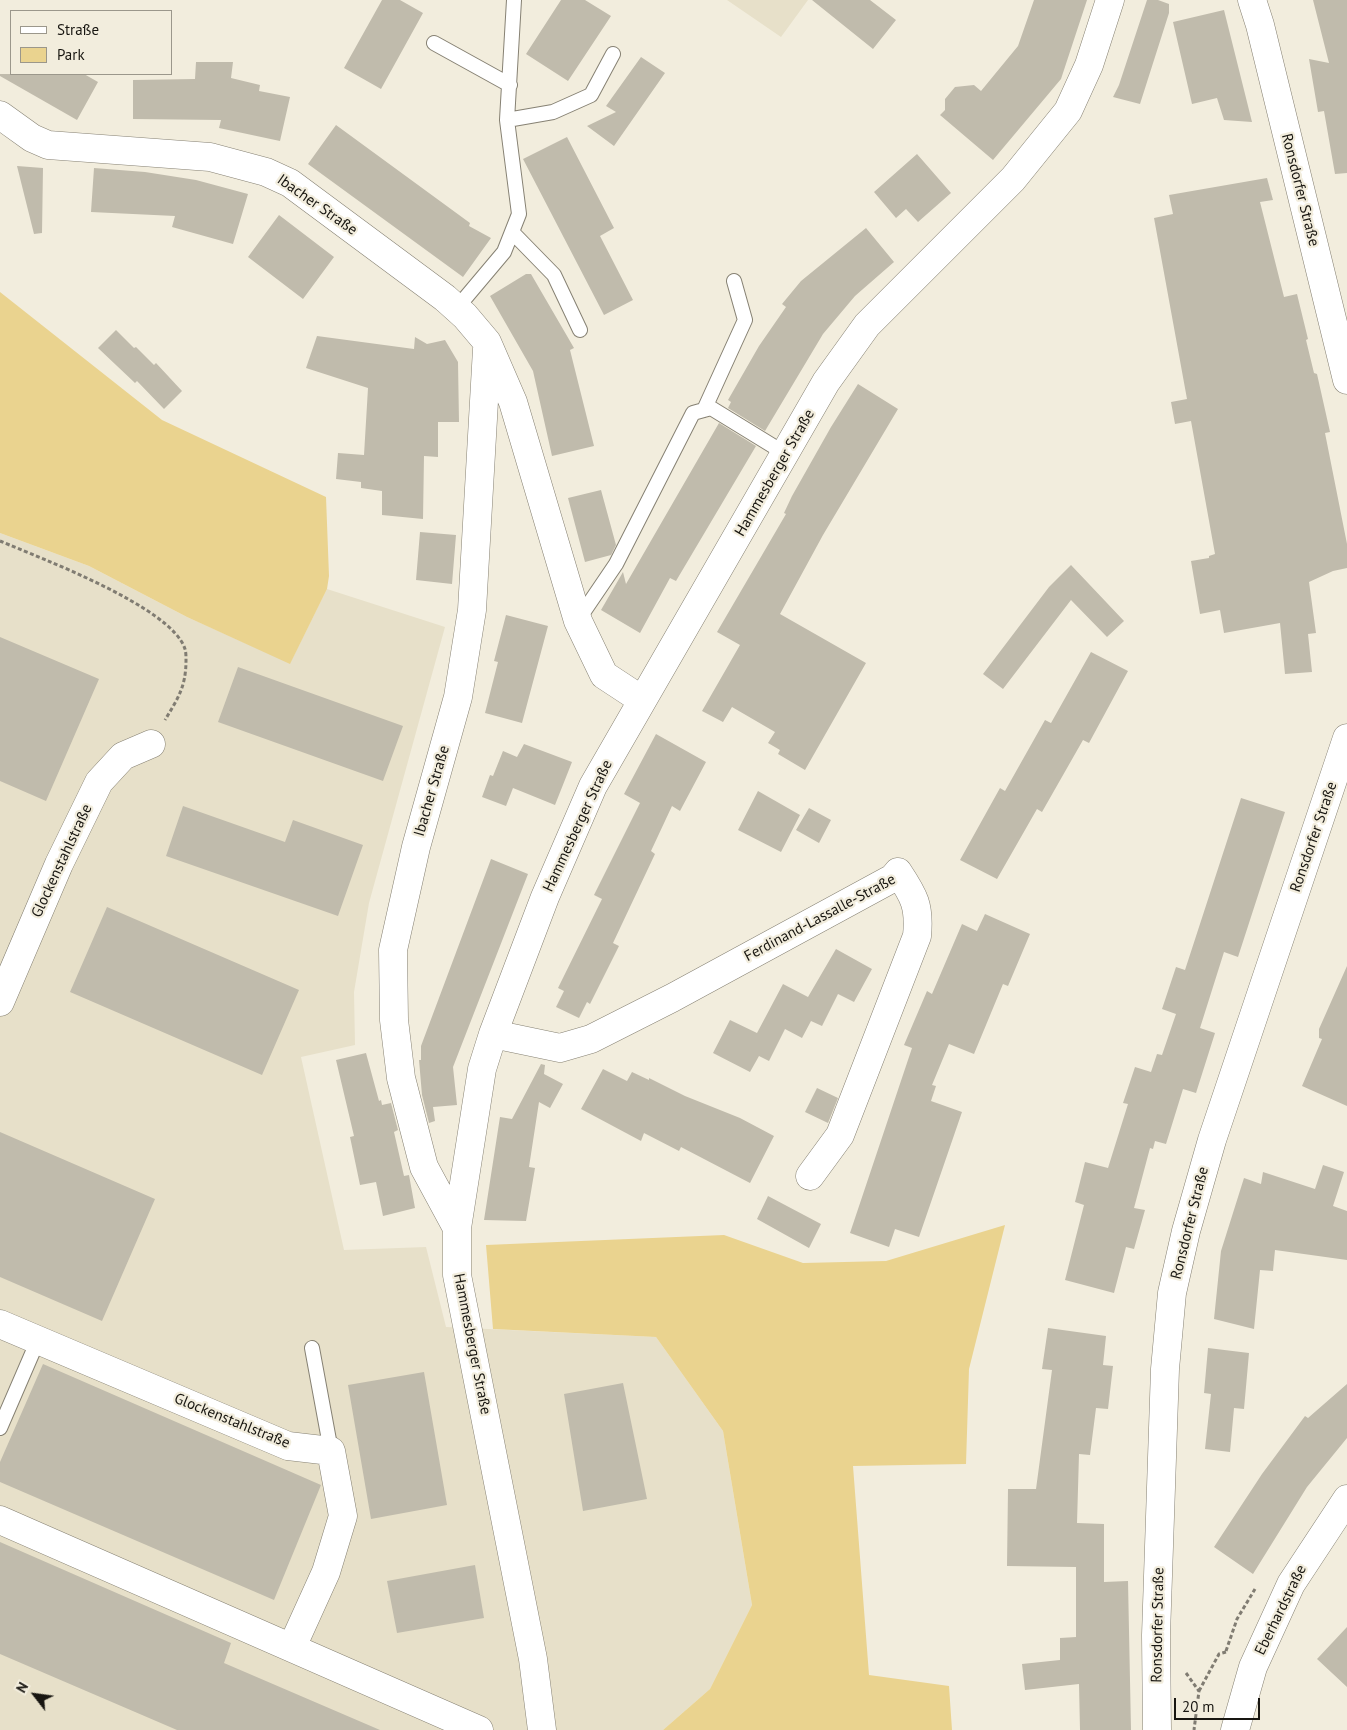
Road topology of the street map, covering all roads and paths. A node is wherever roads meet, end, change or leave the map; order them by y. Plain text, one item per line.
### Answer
1 (514, 0) edge
2 (1110, 0) edge
3 (1252, 0) edge
4 (434, 43) dead end
5 (614, 54) dead end
6 (510, 85) junction
7 (0, 115) edge
8 (507, 120) junction
9 (512, 232) junction
10 (734, 281) dead end
11 (456, 309) junction
12 (580, 330) dead end
13 (487, 342) junction
14 (1347, 380) edge
15 (704, 410) junction
16 (786, 454) junction
17 (0, 541) edge
18 (578, 621) junction
19 (642, 700) junction
20 (1347, 738) edge
21 (151, 744) joint
22 (0, 1002) edge
23 (492, 1034) junction
24 (810, 1176) dead end
25 (457, 1228) junction
26 (0, 1324) edge
27 (38, 1340) junction
28 (312, 1348) dead end
29 (0, 1428) edge
30 (331, 1451) junction
31 (1347, 1499) edge
32 (0, 1520) edge
33 (292, 1647) junction
34 (1226, 1652) dead end
35 (1199, 1691) dead end
36 (479, 1730) edge
37 (542, 1730) edge
38 (1157, 1730) edge
39 (1235, 1730) edge

1 - 6 lane
2 - 16 street, Hammesberger Straße
3 - 14 street, Ronsdorfer Straße
4 - 6 lane
5 - 8 lane
6 - 8 lane
7 - 11 street, Ibacher Straße
8 - 9 lane
9 - 11 lane
9 - 12 lane
10 - 15 lane
11 - 13 street, Ibacher Straße
13 - 18 street, Ibacher Straße
13 - 25 street, Ibacher Straße
15 - 16 lane
15 - 18 lane
16 - 19 street, Hammesberger Straße
17 - 21 path
18 - 19 street, Ibacher Straße
19 - 23 street, Hammesberger Straße
20 - 38 street, Ronsdorfer Straße
21 - 22 street, Glockenstahlstraße
23 - 24 street, Ferdinand-Lassalle-Straße
23 - 25 street, Hammesberger Straße
25 - 37 street, Hammesberger Straße
26 - 27 street, Glockenstahlstraße
27 - 29 lane
27 - 30 street, Glockenstahlstraße
28 - 30 lane
30 - 33 street
31 - 39 street, Eberhardstraße
32 - 33 street
33 - 36 street
34 - 35 path

